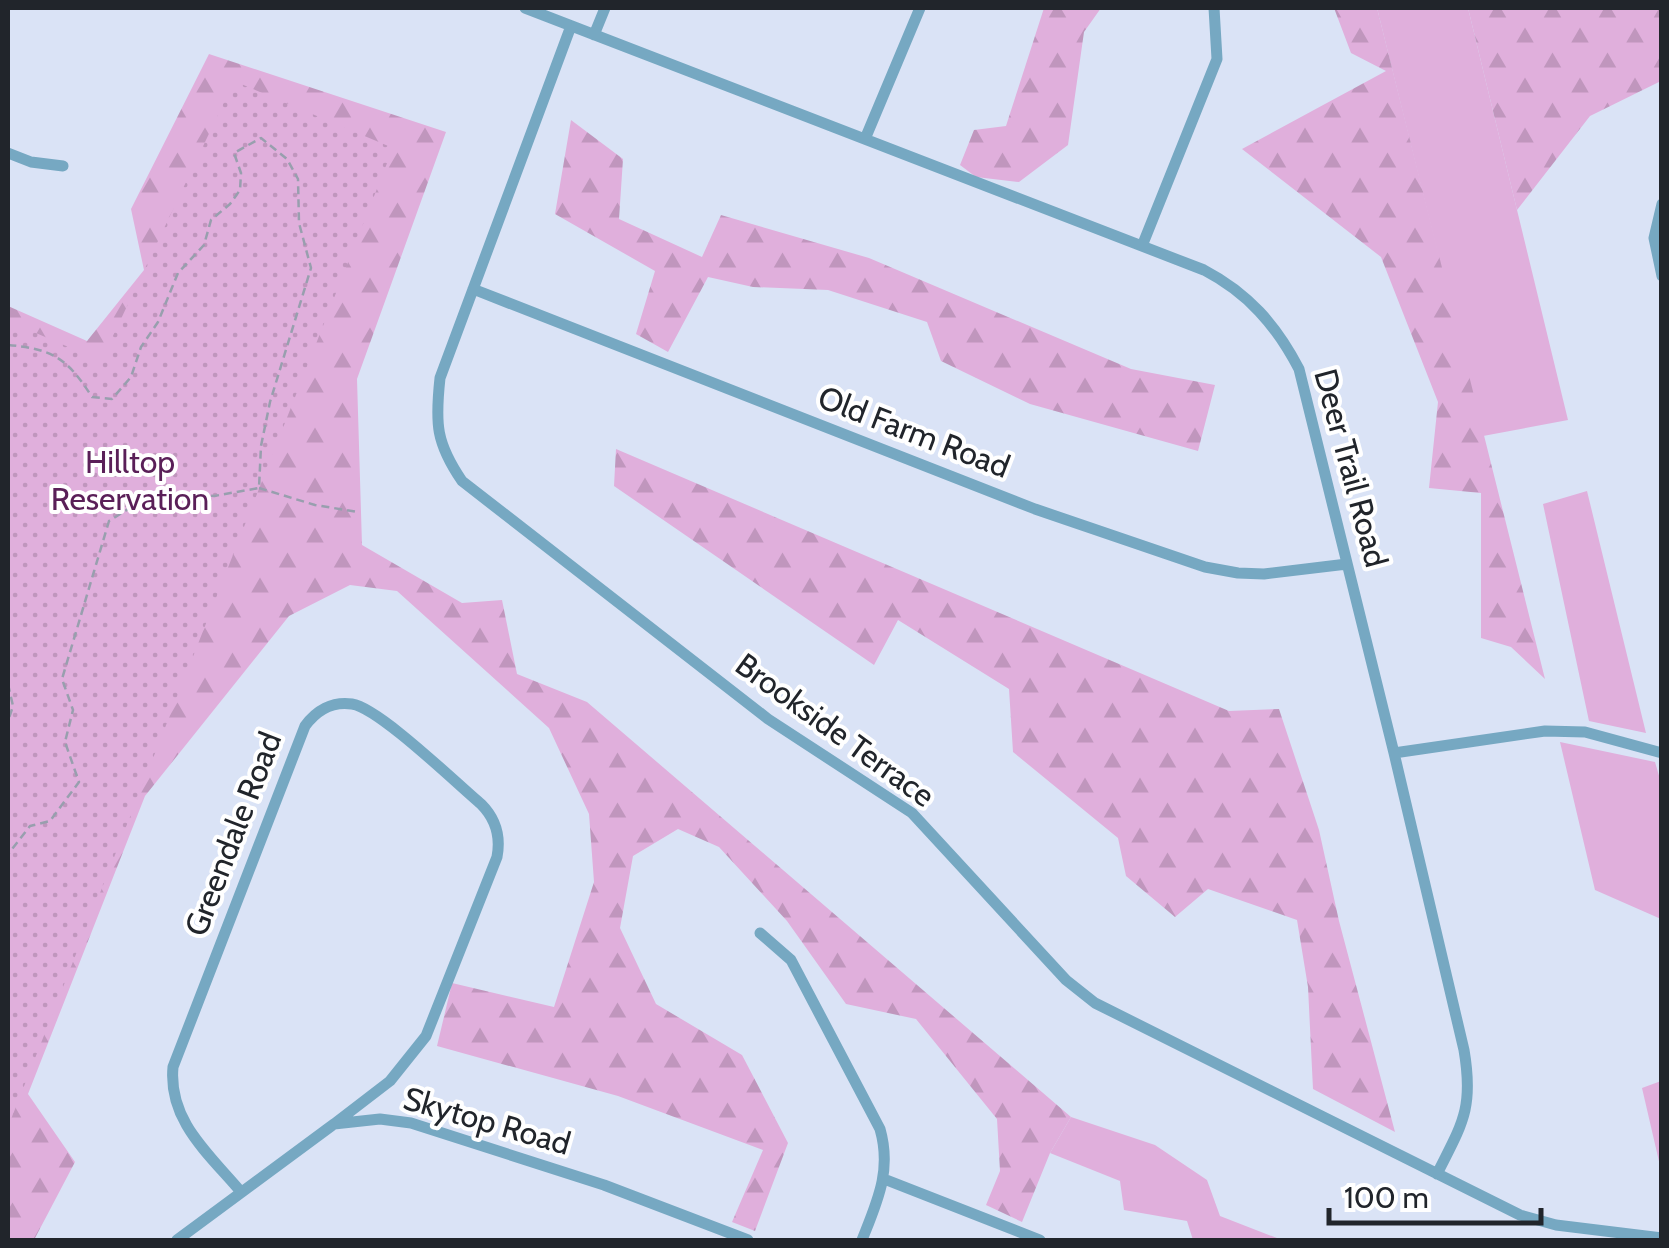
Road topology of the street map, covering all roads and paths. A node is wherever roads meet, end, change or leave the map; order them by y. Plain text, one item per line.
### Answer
1 (525, 8) edge
2 (605, 8) edge
3 (920, 8) edge
4 (1214, 8) edge
5 (571, 26) junction
6 (594, 35) junction
7 (864, 139) junction
8 (8, 153) edge
9 (63, 166) dead end
10 (1662, 204) edge
11 (1142, 246) junction
12 (1662, 276) edge
13 (473, 289) junction
14 (8, 345) edge
15 (259, 488) junction
16 (358, 512) dead end
17 (1347, 564) junction
18 (8, 684) edge
19 (8, 720) edge
20 (1662, 753) edge
21 (1394, 754) junction
22 (8, 852) edge
23 (760, 933) dead end
24 (334, 1124) junction
25 (1437, 1174) junction
26 (884, 1179) junction
27 (241, 1192) junction
28 (1662, 1238) edge
29 (178, 1240) edge
30 (748, 1240) edge
31 (862, 1240) edge
32 (1040, 1240) edge

1 - 5 street
2 - 6 street
3 - 7 street
4 - 11 street
5 - 6 street, Deer Trail Road
5 - 13 street, Brookside Terrace
6 - 7 street, Deer Trail Road
7 - 11 street, Deer Trail Road
8 - 9 street
10 - 12 street
11 - 17 street, Deer Trail Road
13 - 17 street, Old Farm Road
13 - 25 street, Brookside Terrace
14 - 15 path
15 - 16 path
15 - 22 path
17 - 21 street, Deer Trail Road
18 - 19 path
20 - 21 street
21 - 25 street, Deer Trail Road
23 - 26 street
24 - 27 street
24 - 27 street, Greendale Road
24 - 30 street, Skytop Road
25 - 28 street, Brookside Terrace
26 - 31 street
26 - 32 street
27 - 29 street

